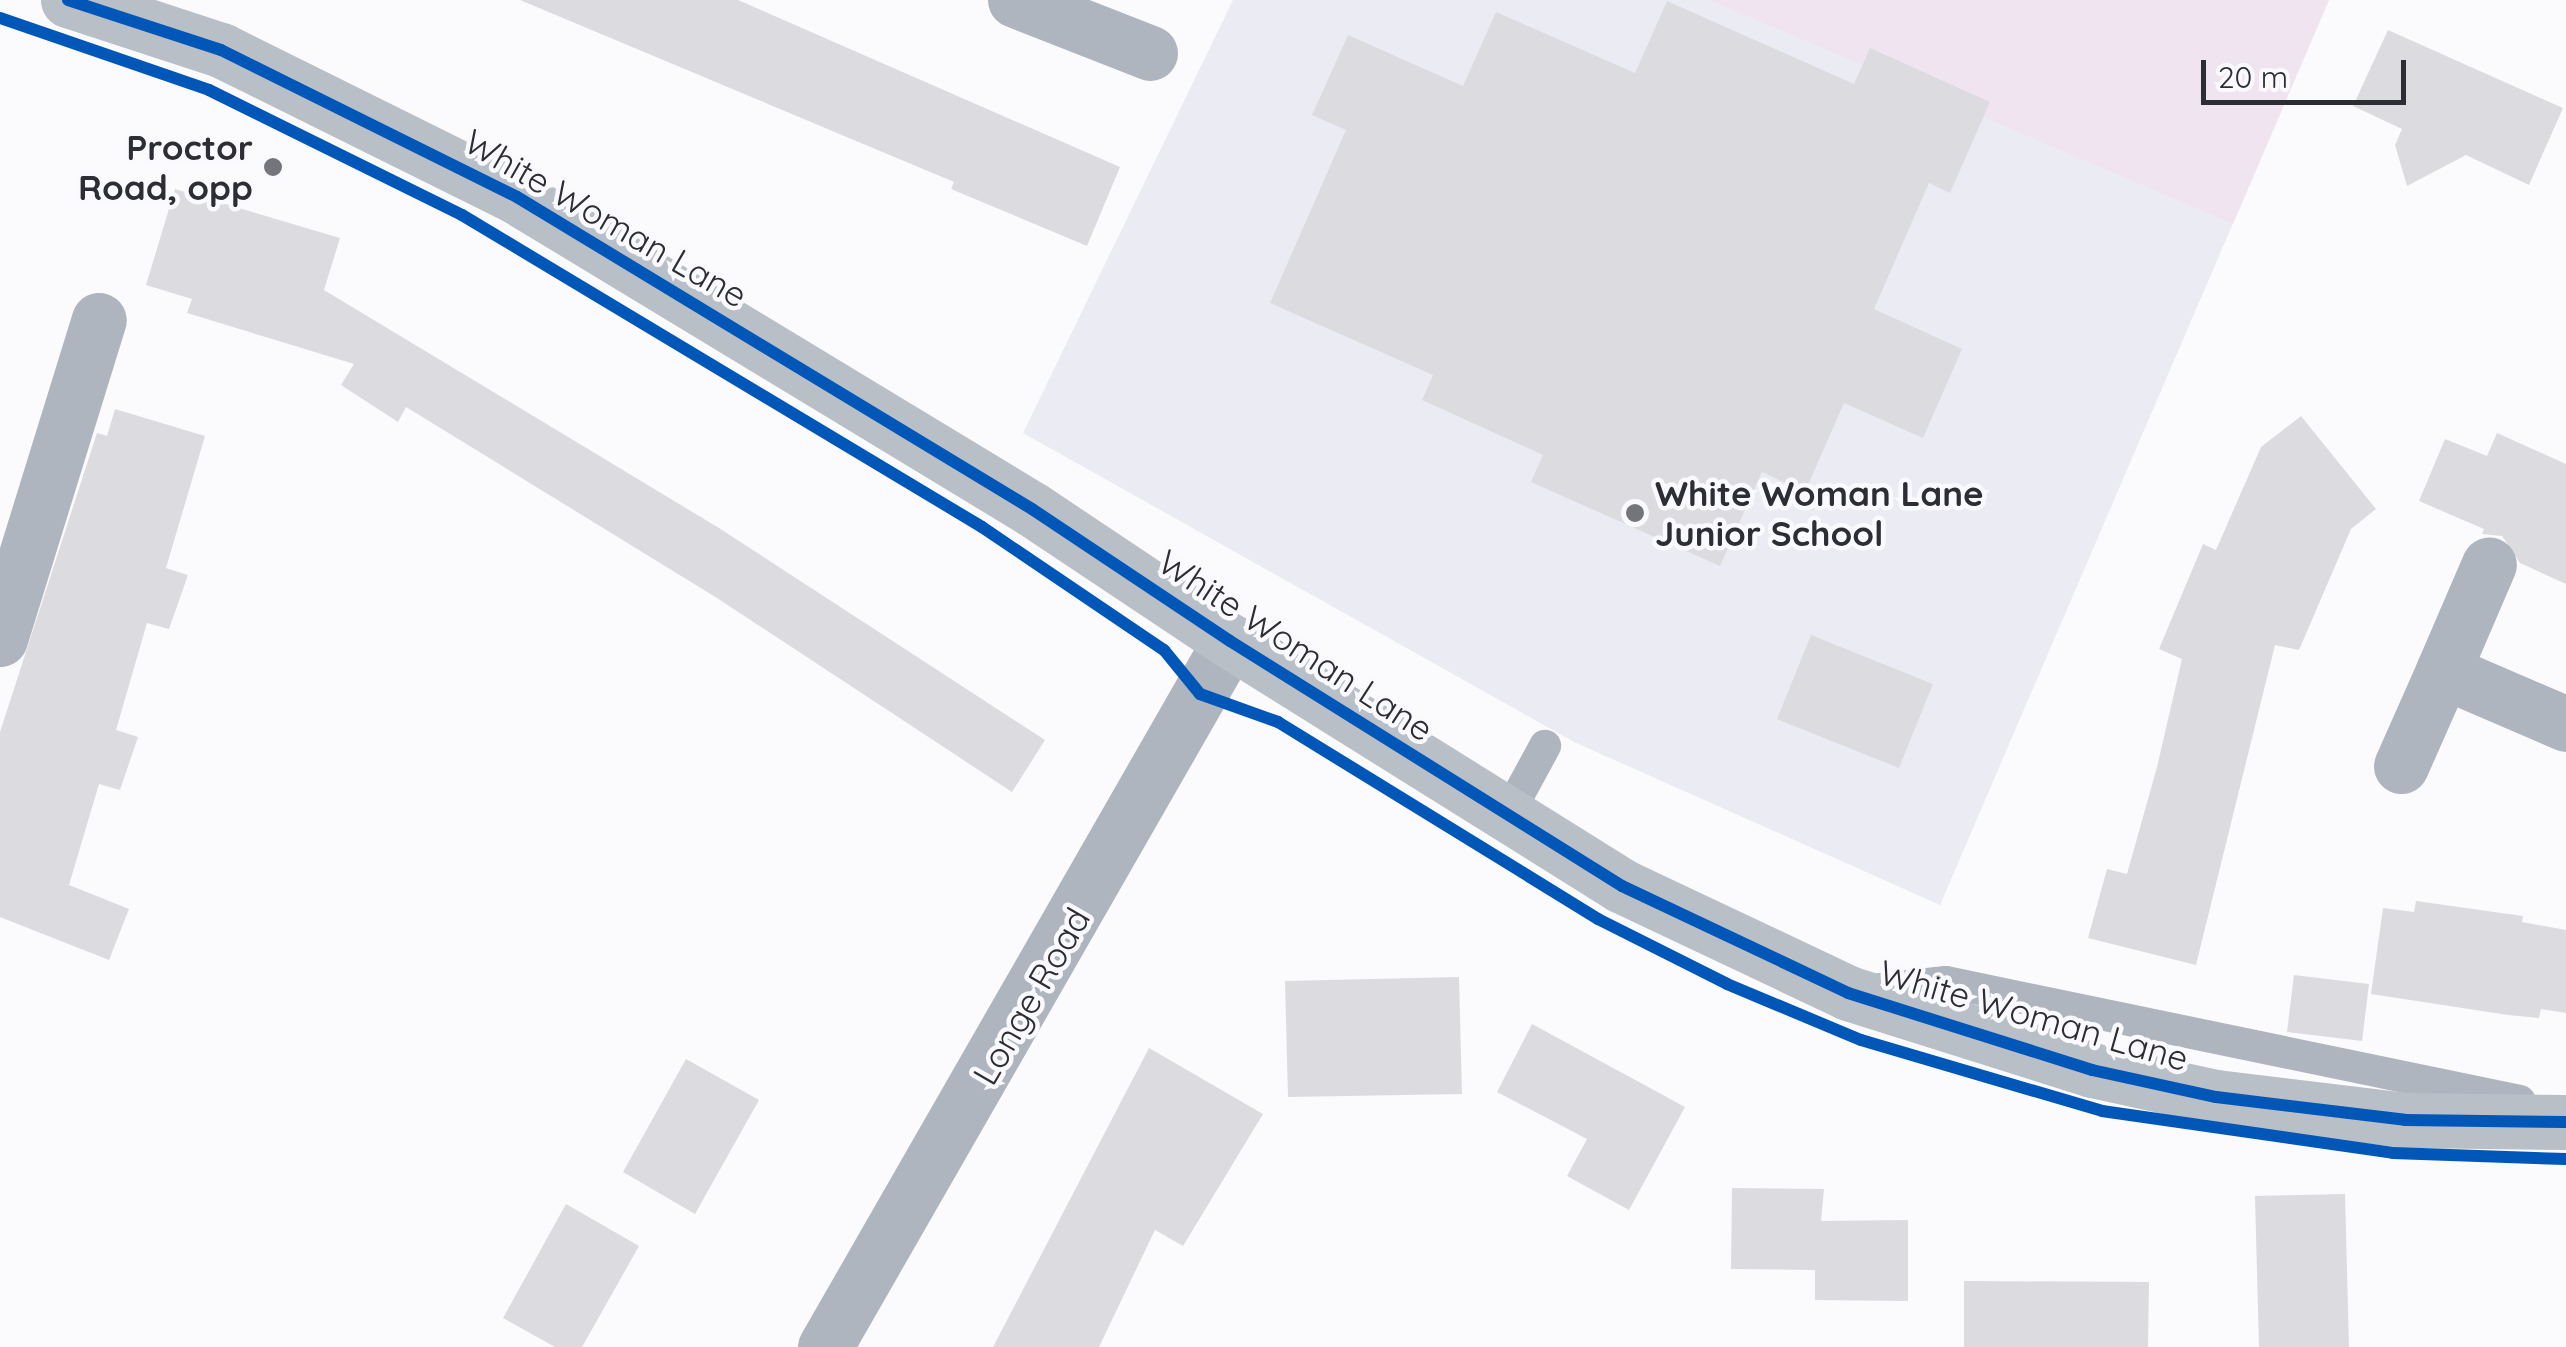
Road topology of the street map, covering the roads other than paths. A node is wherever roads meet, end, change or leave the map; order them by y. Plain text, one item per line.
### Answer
1 (68, 0) edge
2 (1026, 2) edge
3 (1150, 54) dead end
4 (101, 343) dead end
5 (2489, 564) dead end
6 (4, 613) edge
7 (1230, 641) junction
8 (2443, 671) junction
9 (2566, 724) edge
10 (1545, 746) dead end
11 (2401, 766) dead end
12 (1507, 816) junction
13 (1848, 993) junction
14 (2566, 1110) edge
15 (2566, 1122) edge
16 (825, 1347) edge

1 - 7 street, White Woman Lane
2 - 3 street
4 - 6 street
5 - 8 street
7 - 12 street, White Woman Lane
7 - 16 street, Longe Road
8 - 9 street
8 - 11 street
10 - 12 lane
12 - 13 street, White Woman Lane
13 - 14 lane
13 - 15 street, White Woman Lane

